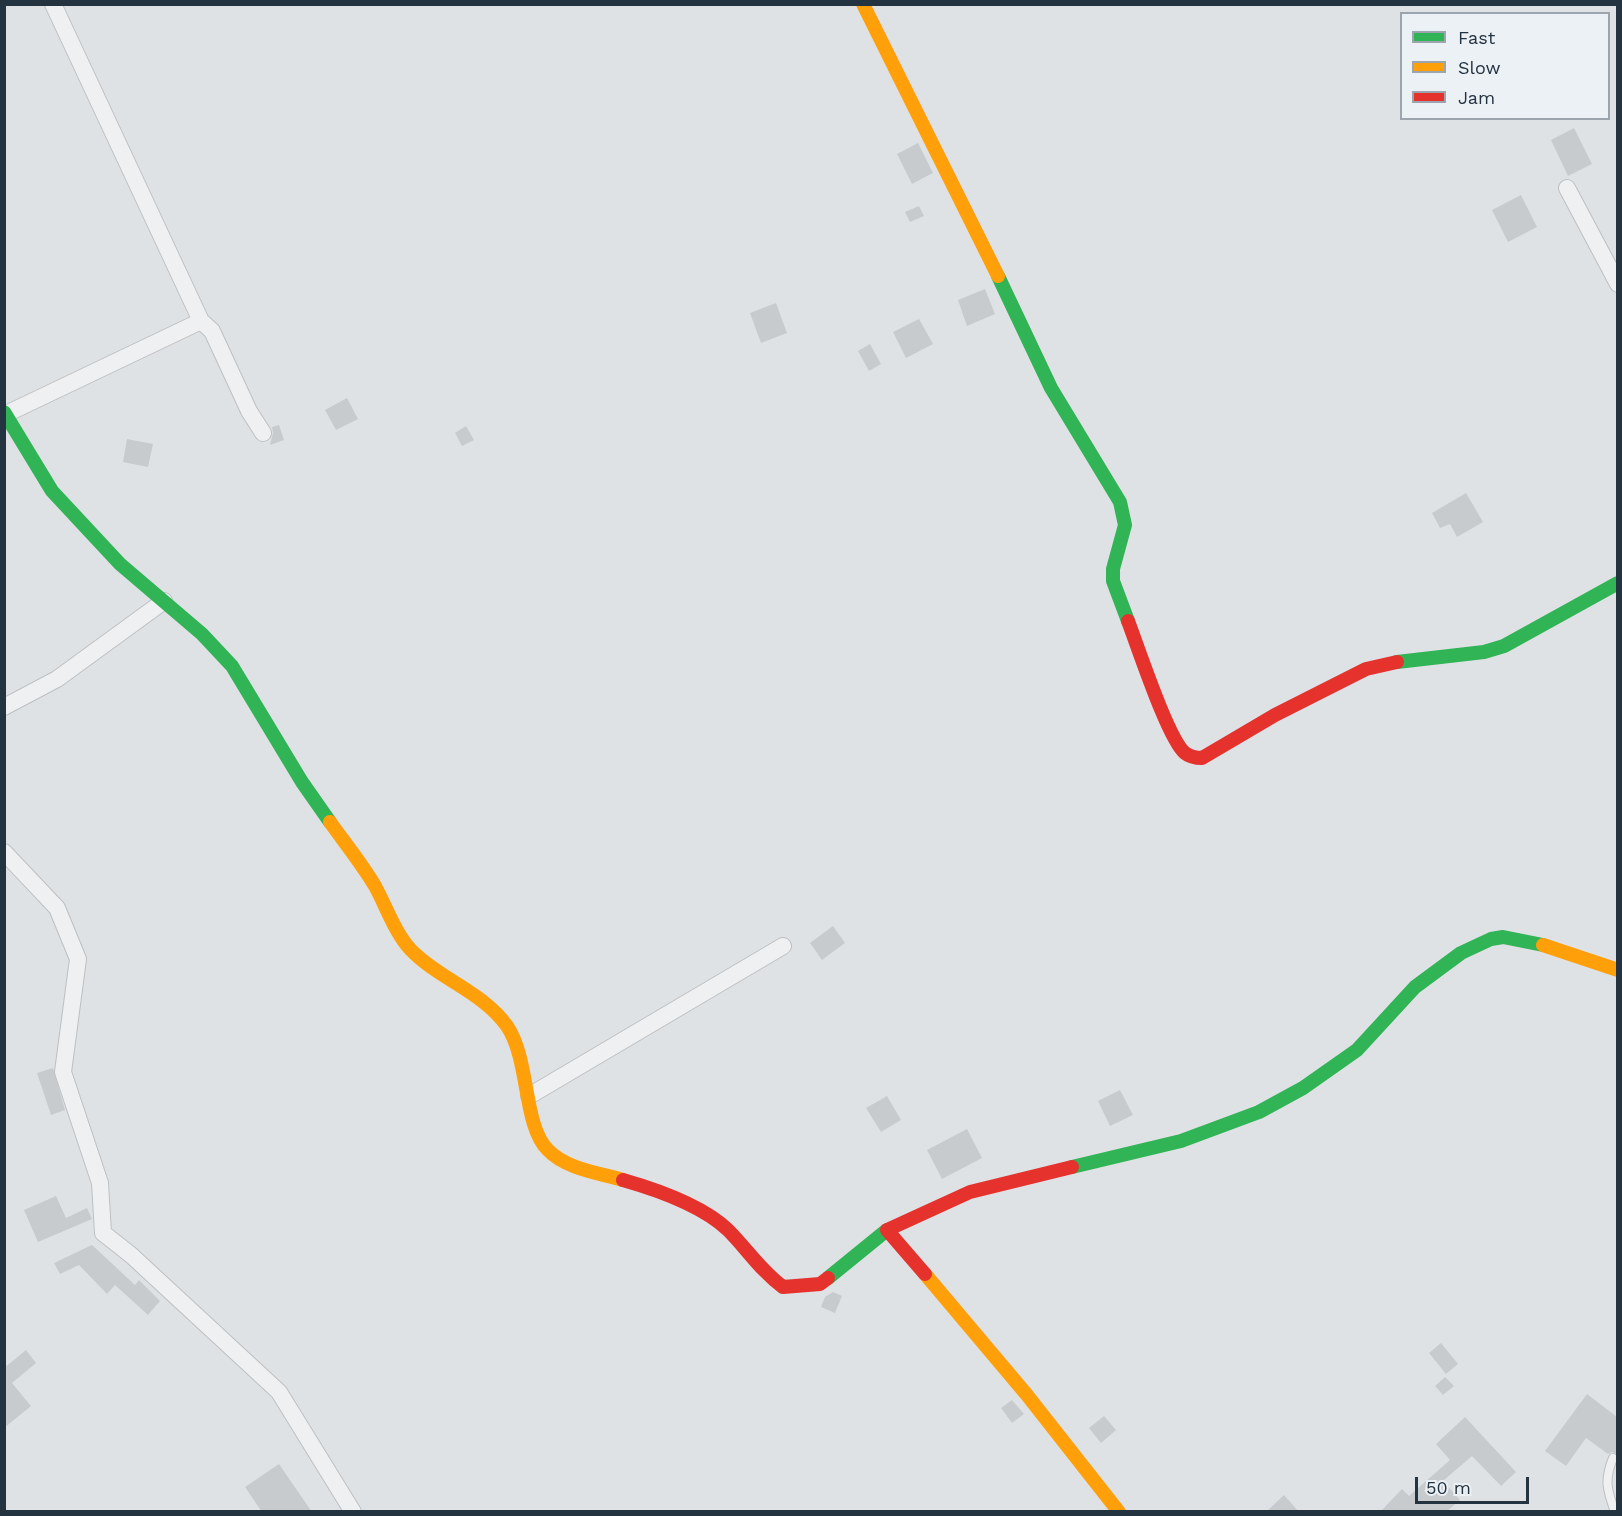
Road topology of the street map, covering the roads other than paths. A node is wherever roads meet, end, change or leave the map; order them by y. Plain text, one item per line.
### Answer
1 (53, 4) edge
2 (863, 4) edge
3 (1568, 188) dead end
4 (1617, 284) edge
5 (201, 321) junction
6 (5, 413) edge
7 (262, 433) dead end
8 (1617, 583) edge
9 (164, 601) junction
10 (4, 707) edge
11 (4, 852) edge
12 (783, 946) dead end
13 (1617, 970) edge
14 (529, 1096) junction
15 (887, 1230) junction
16 (1613, 1458) dead end
17 (353, 1512) edge
18 (1119, 1512) edge
19 (1615, 1512) edge

1 - 5 street
2 - 8 street
3 - 4 street
5 - 6 street
5 - 7 street
6 - 9 street
9 - 10 street
9 - 14 street
11 - 17 street
12 - 14 street
13 - 15 street
14 - 15 street
15 - 18 street
16 - 19 lane

